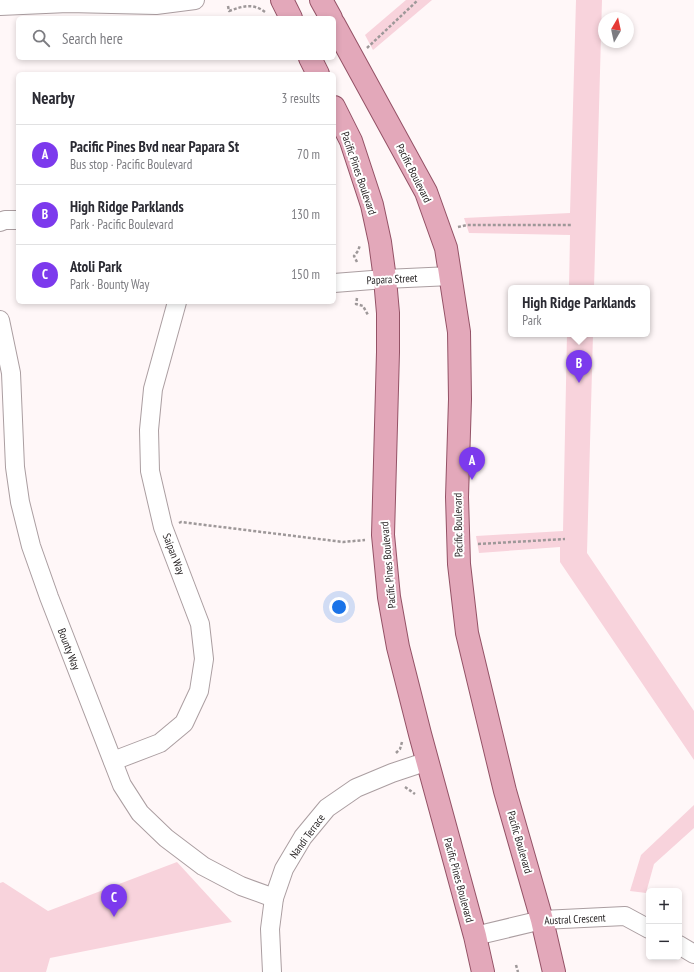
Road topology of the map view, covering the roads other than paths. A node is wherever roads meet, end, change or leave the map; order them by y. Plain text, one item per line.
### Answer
1 (195, 0) edge
2 (321, 0) edge
3 (33, 2) edge
4 (0, 6) edge
5 (276, 8) edge
6 (288, 16) edge
7 (330, 16) edge
8 (336, 27) edge
9 (311, 60) edge
10 (317, 72) edge
11 (336, 111) edge
12 (16, 220) edge
13 (0, 222) edge
14 (451, 276) junction
15 (385, 279) junction
16 (336, 283) edge
17 (176, 304) edge
18 (0, 320) edge
19 (113, 761) junction
20 (428, 761) junction
21 (274, 898) junction
22 (542, 920) junction
23 (646, 927) edge
24 (475, 936) junction
25 (682, 947) edge
26 (694, 954) edge
27 (272, 972) edge
28 (484, 972) edge
29 (554, 972) edge

1 - 3 street
2 - 7 main road
3 - 4 street
5 - 6 main road
8 - 14 main road, Pacific Boulevard
9 - 10 main road
11 - 15 main road, Pacific Pines Boulevard
12 - 13 street
14 - 15 street, Papara Street
14 - 22 main road, Pacific Boulevard
15 - 16 street, Papara Street
15 - 20 main road, Pacific Pines Boulevard
17 - 19 street, Saipan Way
18 - 19 street, Bounty Way
19 - 21 street, Bounty Way
20 - 21 street, Nandi Terrace
20 - 24 main road, Pacific Pines Boulevard
21 - 27 street, Nandi Terrace
22 - 23 street, Austral Crescent
22 - 24 street, Austral Crescent
22 - 29 main road, Pacific Boulevard
24 - 28 main road, Pacific Pines Boulevard
25 - 26 street

